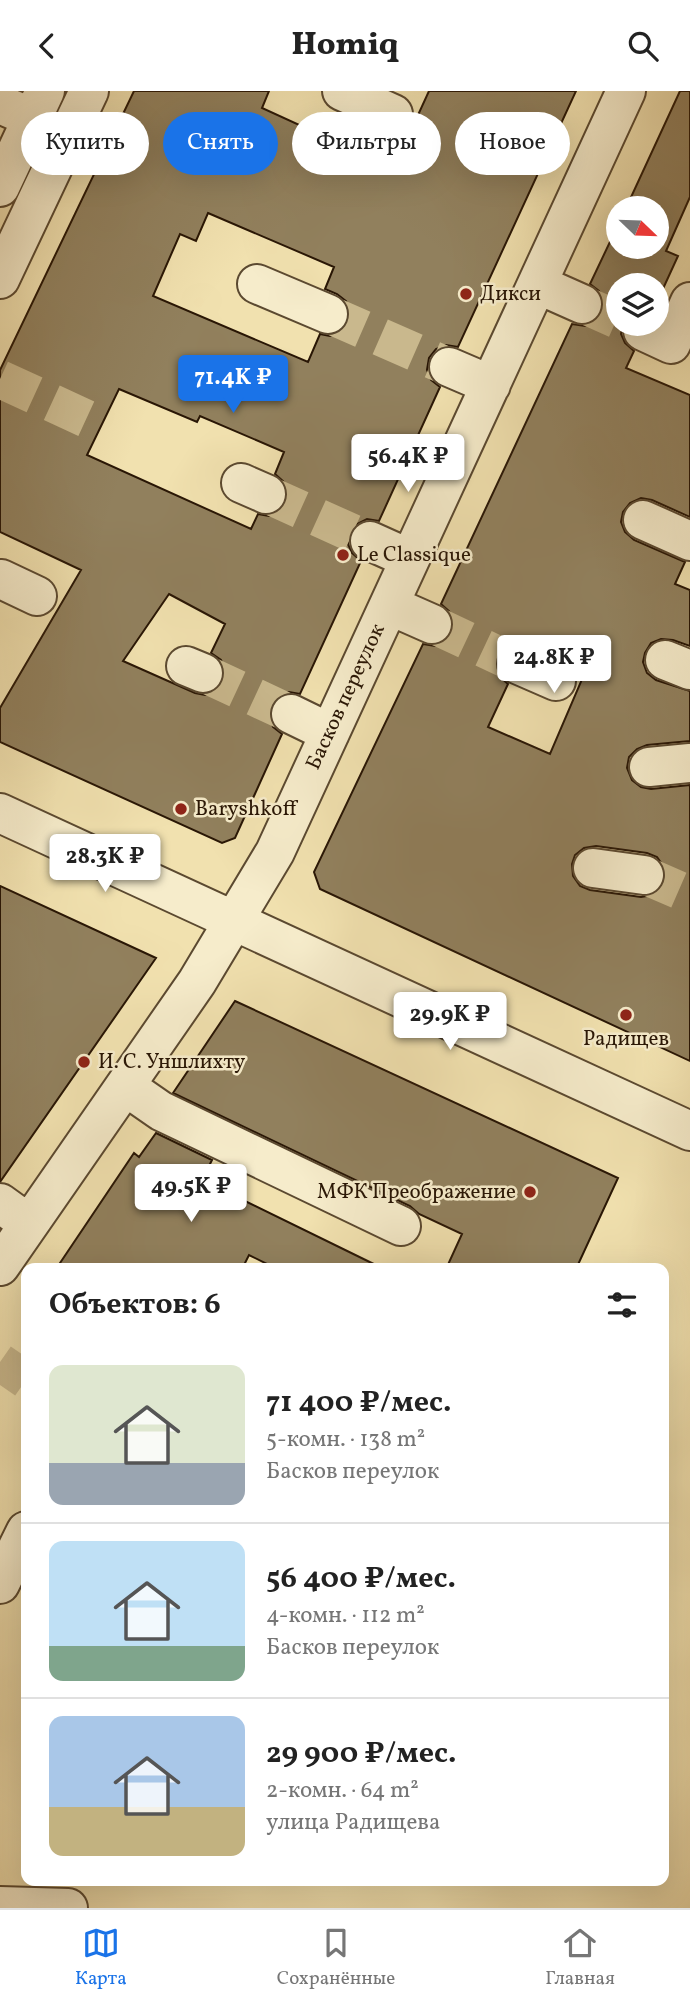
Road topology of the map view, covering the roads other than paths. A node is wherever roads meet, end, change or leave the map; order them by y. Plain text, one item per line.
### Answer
1 (89, 91) edge
2 (342, 91) edge
3 (626, 91) edge
4 (26, 104) edge
5 (389, 112) edge
6 (0, 187) edge
7 (0, 279) edge
8 (257, 284) dead end
9 (537, 284) junction
10 (690, 302) edge
11 (582, 304) tunnel mouth
12 (328, 314) tunnel mouth
13 (654, 336) edge
14 (449, 367) tunnel mouth
15 (491, 385) junction
16 (643, 520) dead end
17 (370, 541) tunnel mouth
18 (690, 541) edge
19 (410, 559) junction
20 (1, 579) edge
21 (37, 596) dead end
22 (389, 605) junction
23 (432, 624) tunnel mouth
24 (517, 664) tunnel mouth
25 (556, 681) dead end
26 (291, 714) tunnel mouth
27 (330, 733) junction
28 (690, 763) edge
29 (649, 767) dead end
30 (0, 813) edge
31 (593, 868) dead end
32 (644, 875) tunnel mouth
33 (234, 921) junction
34 (125, 1086) junction
35 (690, 1131) edge
36 (15, 1213) edge
37 (401, 1226) dead end
38 (0, 1266) edge
39 (21, 1541) edge
40 (0, 1584) edge
41 (80, 1886) edge
42 (0, 1906) edge
43 (69, 1908) edge

1 - 7 street
2 - 5 street
3 - 9 street, Басков переулок
4 - 6 street
8 - 12 street
9 - 11 street
9 - 15 street, Басков переулок
10 - 13 street
14 - 15 street
15 - 19 street, Басков переулок
16 - 18 street
17 - 19 street
19 - 22 street, Басков переулок
20 - 21 street
22 - 23 street
22 - 27 street, Басков переулок
24 - 25 street
26 - 27 street
27 - 33 street, Басков переулок
28 - 29 street
30 - 33 street
31 - 32 street
33 - 34 street, Басков переулок
33 - 35 street
34 - 36 street, Басков переулок
34 - 37 street
36 - 38 street, Басков переулок
39 - 40 street
41 - 43 street
42 - 43 street

